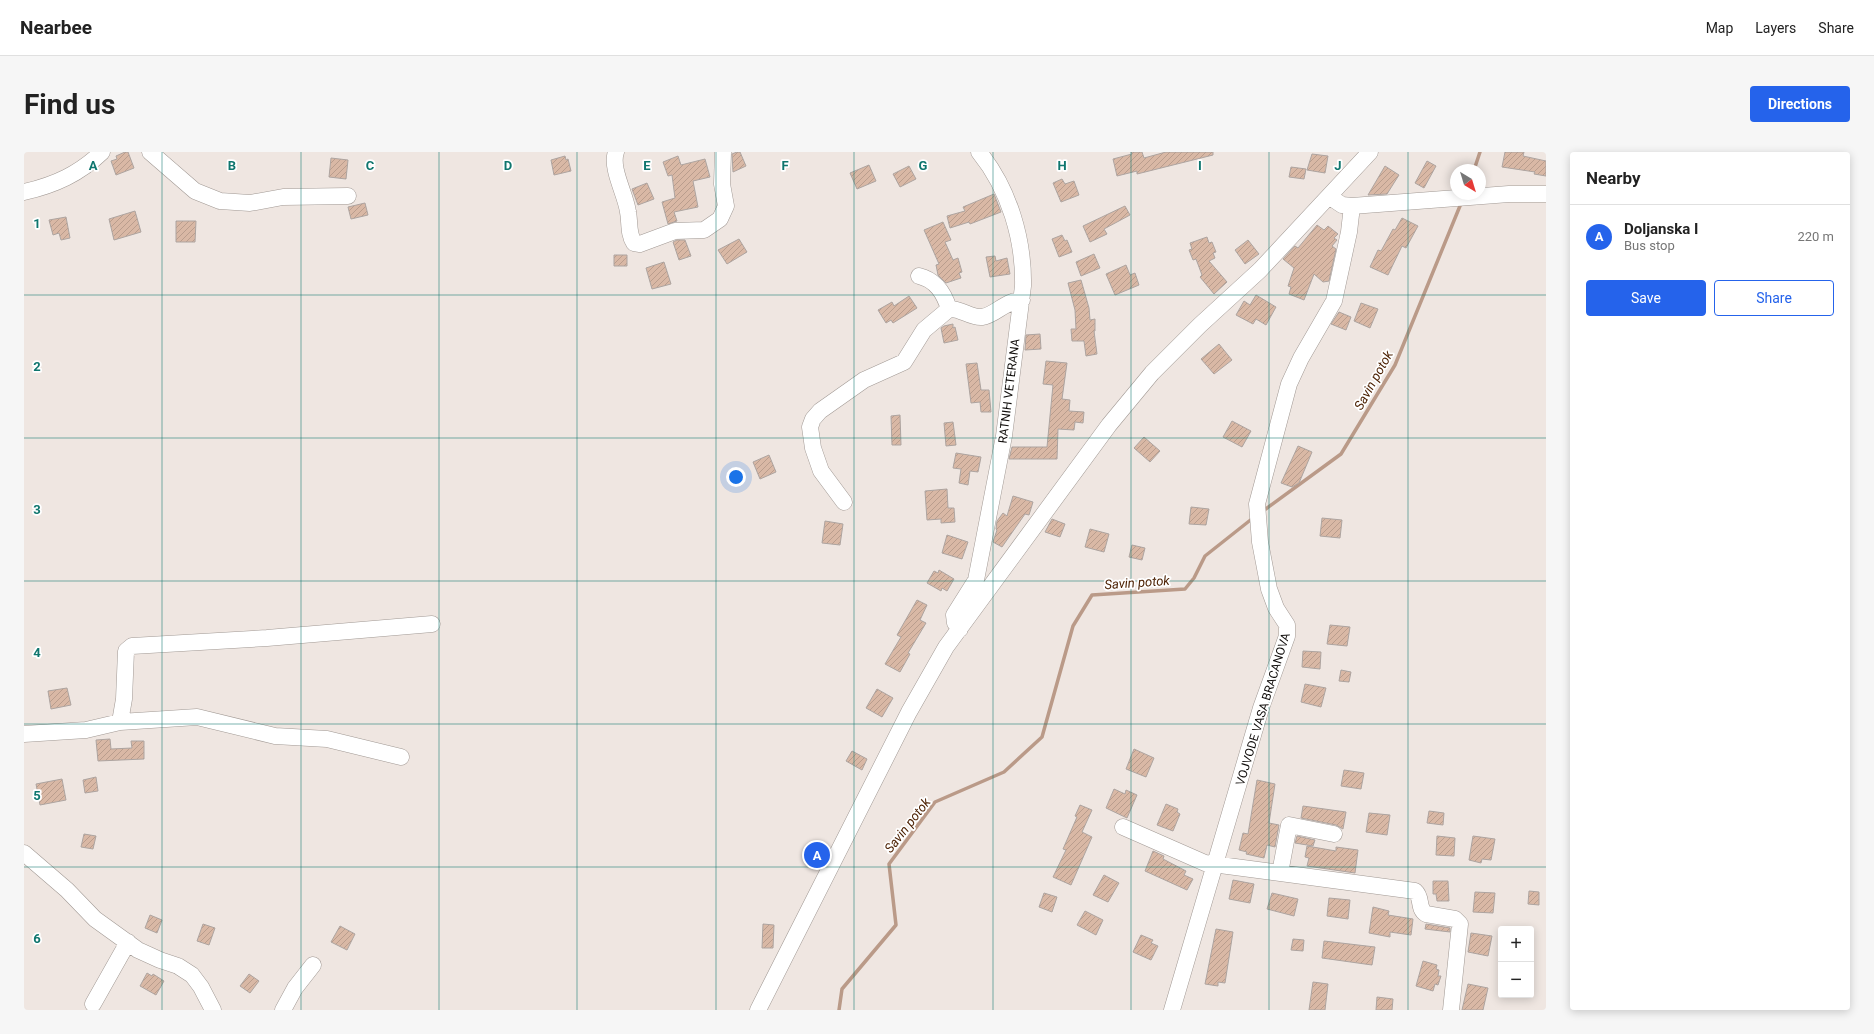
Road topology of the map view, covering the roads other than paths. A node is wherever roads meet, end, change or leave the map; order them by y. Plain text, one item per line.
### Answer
1 (102, 152) edge
2 (150, 152) edge
3 (616, 152) edge
4 (723, 152) edge
5 (979, 152) edge
6 (1370, 152) edge
7 (24, 192) edge
8 (1546, 194) edge
9 (348, 196) dead end
10 (1330, 197) junction
11 (1352, 206) junction
12 (919, 276) dead end
13 (1022, 300) junction
14 (949, 309) junction
15 (844, 502) dead end
16 (432, 624) dead end
17 (960, 629) junction
18 (120, 722) junction
19 (24, 734) edge
20 (400, 757) dead end
21 (1123, 827) dead end
22 (1334, 834) dead end
23 (24, 854) edge
24 (1215, 864) junction
25 (1280, 873) junction
26 (128, 942) junction
27 (313, 965) dead end
28 (93, 1004) dead end
29 (213, 1010) edge
30 (283, 1010) edge
31 (758, 1010) edge
32 (1173, 1010) edge
33 (1451, 1010) edge

1 - 7 street
2 - 9 street
3 - 4 street
5 - 13 street, RATNIH VETERANA
6 - 10 street
8 - 11 street
10 - 11 street
10 - 17 street
11 - 24 street, VOJVODE VASA BRACANOVA
12 - 14 street
13 - 14 street
13 - 17 street, RATNIH VETERANA
14 - 15 street
16 - 18 street
17 - 31 street
18 - 19 street
18 - 20 street
21 - 24 street
22 - 25 street
23 - 26 street
24 - 25 street
24 - 32 street, VOJVODE VASA BRACANOVA
25 - 33 street
26 - 28 street
26 - 29 street
27 - 30 street

